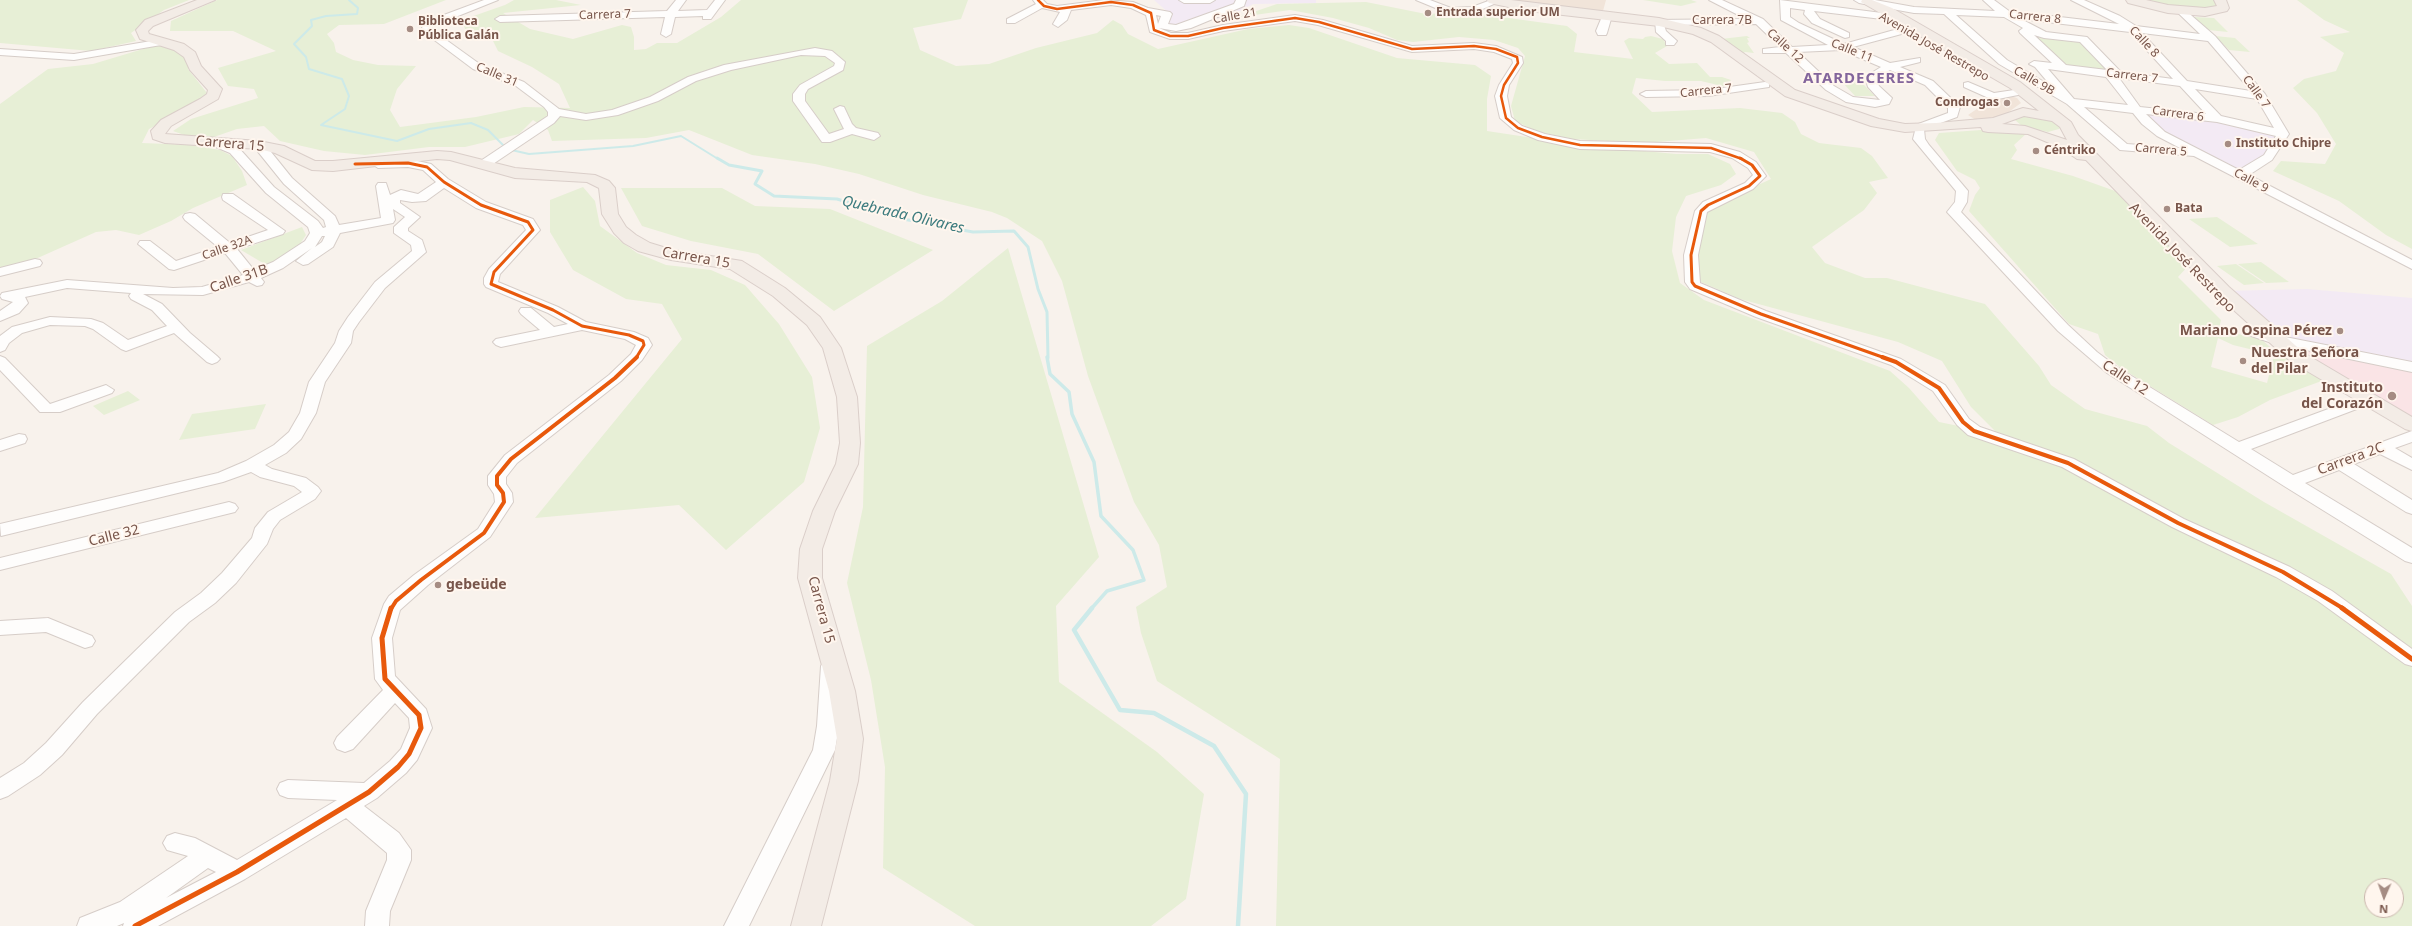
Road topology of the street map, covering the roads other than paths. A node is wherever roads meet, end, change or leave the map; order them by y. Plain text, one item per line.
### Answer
1 (209, 0) edge
2 (493, 0) edge
3 (681, 0) edge
4 (720, 0) edge
5 (1184, 0) edge
6 (1210, 0) edge
7 (1241, 0) edge
8 (1421, 0) edge
9 (1714, 0) edge
10 (1988, 0) edge
11 (2076, 0) edge
12 (2132, 0) edge
13 (2220, 0) edge
14 (1488, 1) edge
15 (1865, 1) edge
16 (1039, 2) edge
17 (1785, 2) edge
18 (1810, 8) junction
19 (1066, 9) junction
20 (1148, 11) junction
21 (2181, 11) junction
22 (1946, 12) junction
23 (671, 13) junction
24 (2006, 14) junction
25 (1882, 16) junction
26 (1785, 18) junction
27 (500, 19) dead end
28 (1606, 19) junction
29 (1011, 21) dead end
30 (1758, 21) junction
31 (1058, 24) dead end
32 (1659, 24) junction
33 (2132, 28) junction
34 (1905, 30) junction
35 (1602, 33) dead end
36 (666, 34) dead end
37 (2211, 38) junction
38 (163, 42) junction
39 (1861, 42) junction
40 (1670, 43) dead end
41 (1844, 47) junction
42 (1790, 50) junction
43 (1767, 51) dead end
44 (0, 52) edge
45 (1916, 60) dead end
46 (2003, 62) junction
47 (2039, 65) junction
48 (1890, 66) junction
49 (2062, 67) junction
50 (464, 71) dead end
51 (2114, 74) junction
52 (1942, 79) dead end
53 (1928, 83) junction
54 (2182, 83) junction
55 (520, 84) junction
56 (1765, 85) junction
57 (1968, 85) dead end
58 (2014, 93) junction
59 (1646, 94) dead end
60 (2261, 96) junction
61 (2071, 102) junction
62 (2134, 108) junction
63 (840, 109) dead end
64 (2013, 115) junction
65 (552, 117) junction
66 (2217, 119) junction
67 (2065, 124) junction
68 (852, 130) junction
69 (1919, 130) junction
70 (2030, 132) junction
71 (2283, 134) junction
72 (874, 136) dead end
73 (215, 142) junction
74 (259, 145) junction
75 (2124, 147) joint
76 (2199, 153) junction
77 (486, 163) junction
78 (355, 164) junction
79 (2240, 175) junction
80 (444, 182) junction
81 (382, 186) dead end
82 (228, 197) dead end
83 (190, 217) dead end
84 (334, 231) junction
85 (317, 233) junction
86 (145, 244) dead end
87 (228, 248) junction
88 (35, 263) dead end
89 (2412, 265) edge
90 (0, 272) edge
91 (254, 280) junction
92 (136, 296) junction
93 (172, 299) junction
94 (158, 307) junction
95 (526, 311) dead end
96 (8, 312) edge
97 (582, 326) junction
98 (177, 327) junction
99 (550, 331) junction
100 (2253, 332) junction
101 (2277, 340) junction
102 (501, 342) dead end
103 (0, 347) edge
104 (212, 359) dead end
105 (0, 361) edge
106 (2412, 367) edge
107 (106, 390) dead end
108 (2356, 404) junction
109 (2412, 425) edge
110 (2412, 435) edge
111 (19, 439) dead end
112 (0, 446) edge
113 (2237, 448) junction
114 (2382, 448) junction
115 (2340, 463) junction
116 (252, 465) junction
117 (2412, 465) edge
118 (2290, 482) junction
119 (229, 508) dead end
120 (2412, 508) edge
121 (0, 532) edge
122 (2412, 557) edge
123 (0, 564) edge
124 (0, 628) edge
125 (85, 640) dead end
126 (832, 654) junction
127 (2412, 659) edge
128 (395, 690) junction
129 (345, 743) dead end
130 (288, 789) dead end
131 (0, 790) edge
132 (369, 792) junction
133 (346, 805) junction
134 (175, 843) dead end
135 (208, 855) junction
136 (237, 872) junction
137 (89, 926) edge
138 (134, 926) edge
139 (377, 926) edge
140 (736, 926) edge
141 (806, 926) edge

1 - 38 main road, Carrera 15
2 - 55 street, Calle 31
3 - 23 street
4 - 23 street, Carrera 7
5 - 6 street
7 - 20 street
8 - 14 street
9 - 30 street, Calle 12
10 - 24 street
11 - 33 street, Calle 8
12 - 21 main road
13 - 21 main road
14 - 28 main road
14 - 32 main road
15 - 22 street, Carrera 8
15 - 25 main road, Avenida José Restrepo
15 - 67 main road, Avenida José Restrepo
16 - 19 street
16 - 29 street
17 - 18 street
17 - 26 street
18 - 25 street
18 - 39 street
19 - 20 street
19 - 31 street
20 - 127 street, Calle 21
21 - 37 street, Calle 7
22 - 24 street, Carrera 8
22 - 46 street, Calle 9B
23 - 27 street, Carrera 7
23 - 36 street
24 - 33 street, Carrera 8
24 - 49 street
24 - 51 street, Calle 9
25 - 34 main road, Avenida José Restrepo
26 - 30 street, Carrera 7B
26 - 41 street, Calle 11
28 - 32 main road
28 - 35 street
30 - 32 street, Carrera 7B
30 - 42 street, Calle 12
32 - 40 street
32 - 56 main road
32 - 69 main road
33 - 37 street, Carrera 8
33 - 54 street, Calle 8
34 - 39 street
34 - 58 main road, Avenida José Restrepo
37 - 60 street, Calle 7
38 - 44 street
38 - 73 main road, Carrera 15
39 - 41 street
41 - 42 street
41 - 48 street, Calle 11
42 - 43 street
42 - 48 street, Calle 12
45 - 48 street
46 - 47 street, Carrera 7
46 - 61 street, Calle 9B
47 - 49 street, Carrera 7
47 - 61 street
48 - 53 street, Calle 11
49 - 51 street, Carrera 7
50 - 55 street
51 - 54 street, Carrera 7
51 - 62 street, Calle 9
52 - 53 street
53 - 69 street, Calle 11
54 - 60 street, Carrera 7
54 - 66 street, Calle 8
55 - 65 street, Calle 31
56 - 59 street, Carrera 7
56 - 69 main road
57 - 58 street
58 - 64 main road
60 - 71 street, Calle 7
61 - 62 street, Carrera 6
61 - 75 street, Calle 9B
62 - 66 street, Carrera 6
62 - 76 street, Calle 9
63 - 68 street
64 - 67 main road
64 - 69 main road
64 - 70 main road
65 - 68 street
65 - 77 street
66 - 71 street, Carrera 6
67 - 70 main road
67 - 101 main road, Avenida José Restrepo
68 - 72 street
69 - 70 main road
69 - 113 street, Calle 12
70 - 100 main road, Avenida José Restrepo
71 - 79 street
73 - 74 main road, Carrera 15
73 - 85 street
74 - 78 main road, Carrera 15
74 - 84 street
75 - 76 street, Carrera 5
76 - 79 street, Calle 9
77 - 78 main road, Carrera 15
77 - 126 main road, Carrera 15
78 - 80 street
79 - 89 street, Calle 9
80 - 97 street
80 - 116 street
81 - 84 street
82 - 87 street, Calle 32A
83 - 87 street
84 - 85 street
84 - 91 street, Calle 31B
85 - 91 street, Calle 31B
86 - 87 street, Calle 32A
87 - 91 street
88 - 90 street
91 - 93 street, Calle 31B
91 - 96 street, Calle 31B
92 - 93 street, Calle 31B
92 - 94 street
92 - 96 street, Calle 31B
93 - 94 street
94 - 98 street
95 - 99 street
96 - 98 street
96 - 103 street
97 - 99 street
97 - 128 street
98 - 104 street
99 - 102 street
100 - 101 street
100 - 108 main road, Avenida José Restrepo
101 - 106 street
101 - 109 main road, Avenida José Restrepo
105 - 107 street
108 - 110 main road, Avenida José Restrepo
108 - 113 street
110 - 114 street, Carrera 2C
111 - 112 street
113 - 118 street, Calle 12
114 - 115 street, Carrera 2C
114 - 117 street
115 - 118 street, Carrera 2C
115 - 120 street
116 - 121 street
116 - 131 street
118 - 122 street, Calle 12
119 - 123 street, Calle 32
124 - 125 street
126 - 140 street
126 - 141 main road, Carrera 15
128 - 129 street
128 - 132 street
130 - 132 street
132 - 133 street
133 - 136 street
133 - 139 street
134 - 135 street
135 - 136 street
135 - 137 street
136 - 138 street

